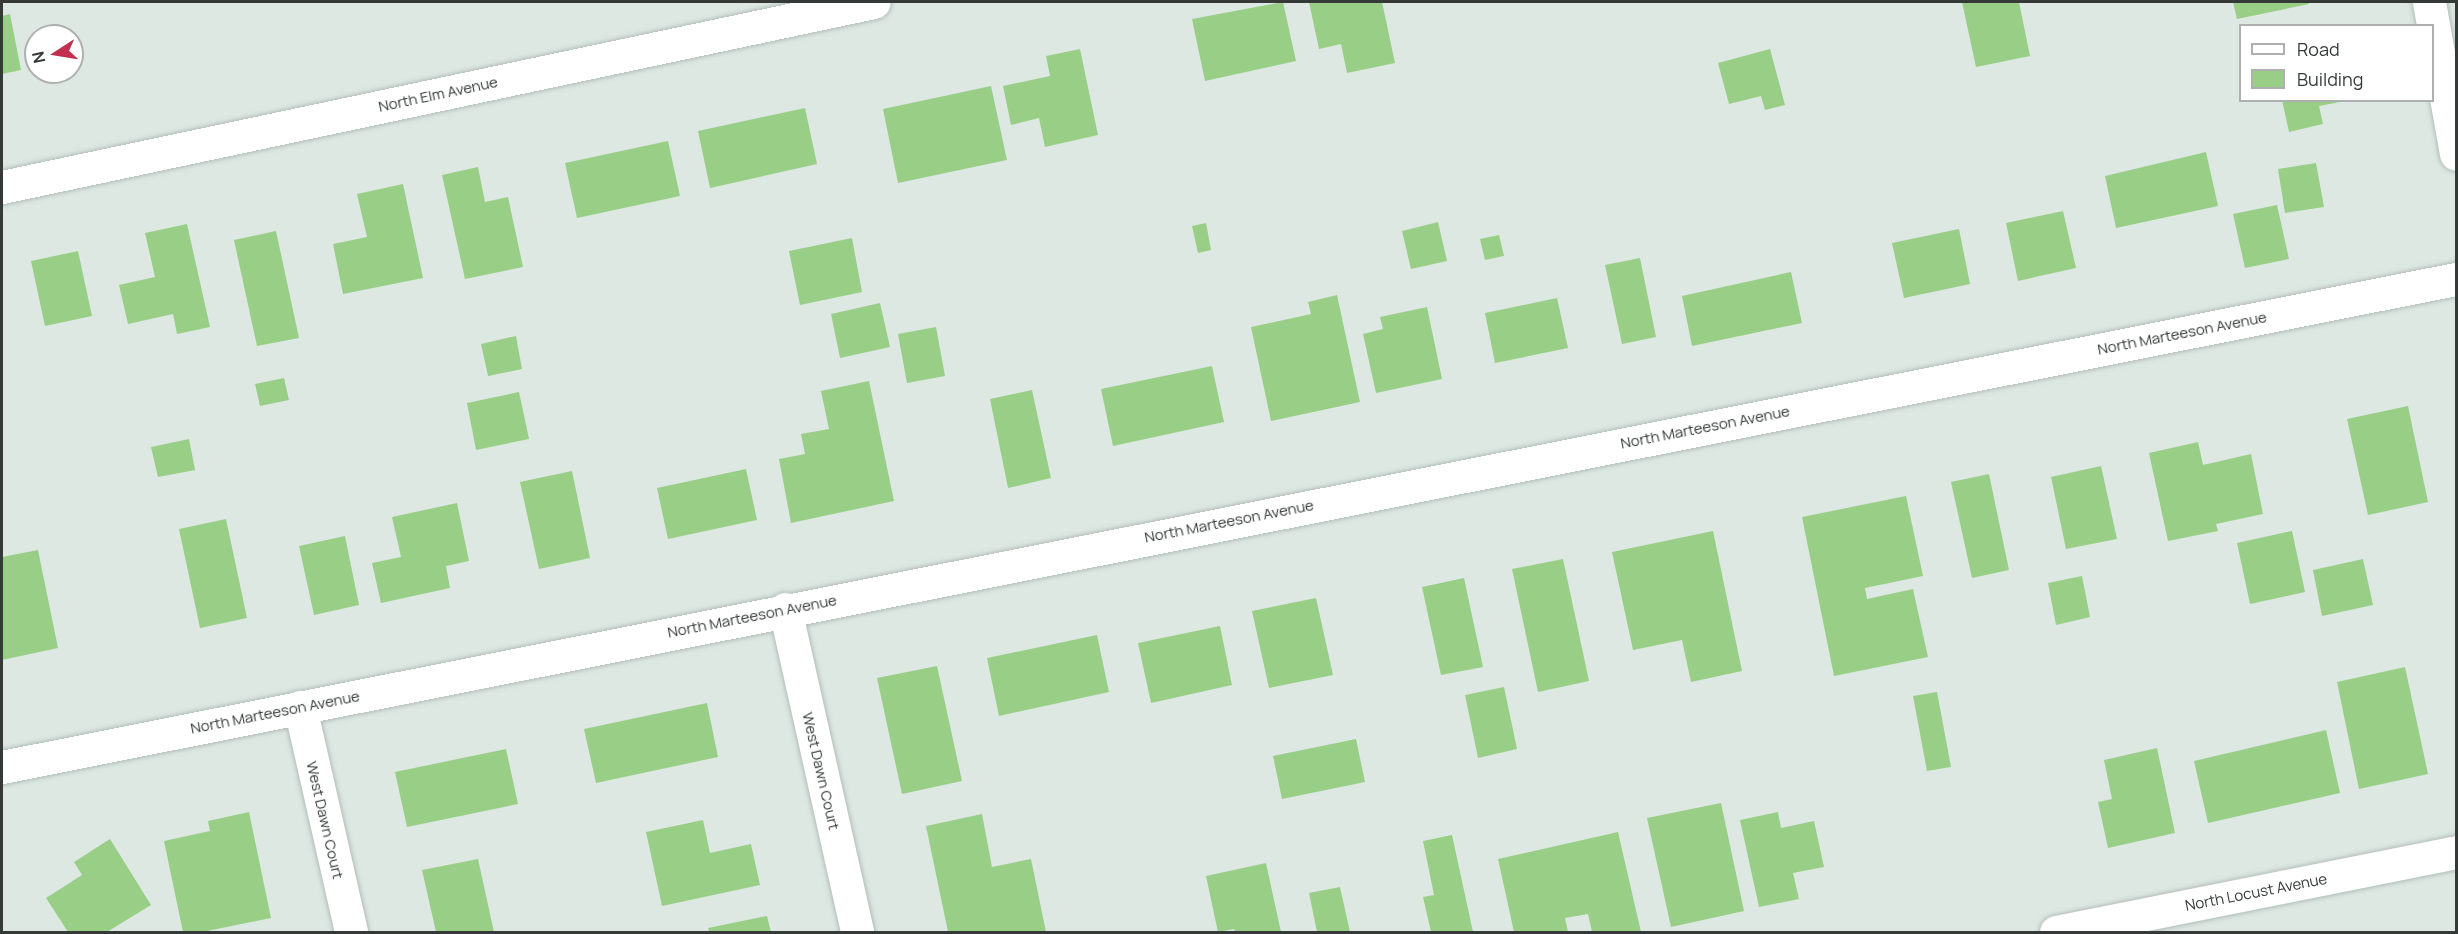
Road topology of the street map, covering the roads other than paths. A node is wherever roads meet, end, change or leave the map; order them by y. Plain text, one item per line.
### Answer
1 (874, 2) edge
2 (2429, 2) edge
3 (2433, 24) edge
4 (2434, 29) edge
5 (2457, 154) edge
6 (2, 187) edge
7 (2457, 279) edge
8 (785, 609) junction
9 (300, 707) junction
10 (2, 767) edge
11 (2457, 852) edge
12 (351, 933) edge
13 (857, 933) edge
14 (2056, 933) edge

1 - 6 street, North Elm Avenue
2 - 3 street
4 - 5 street
7 - 8 street, North Marteeson Avenue
8 - 9 street, North Marteeson Avenue
8 - 13 street, West Dawn Court
9 - 10 street, North Marteeson Avenue
9 - 12 street, West Dawn Court
11 - 14 street, North Locust Avenue

